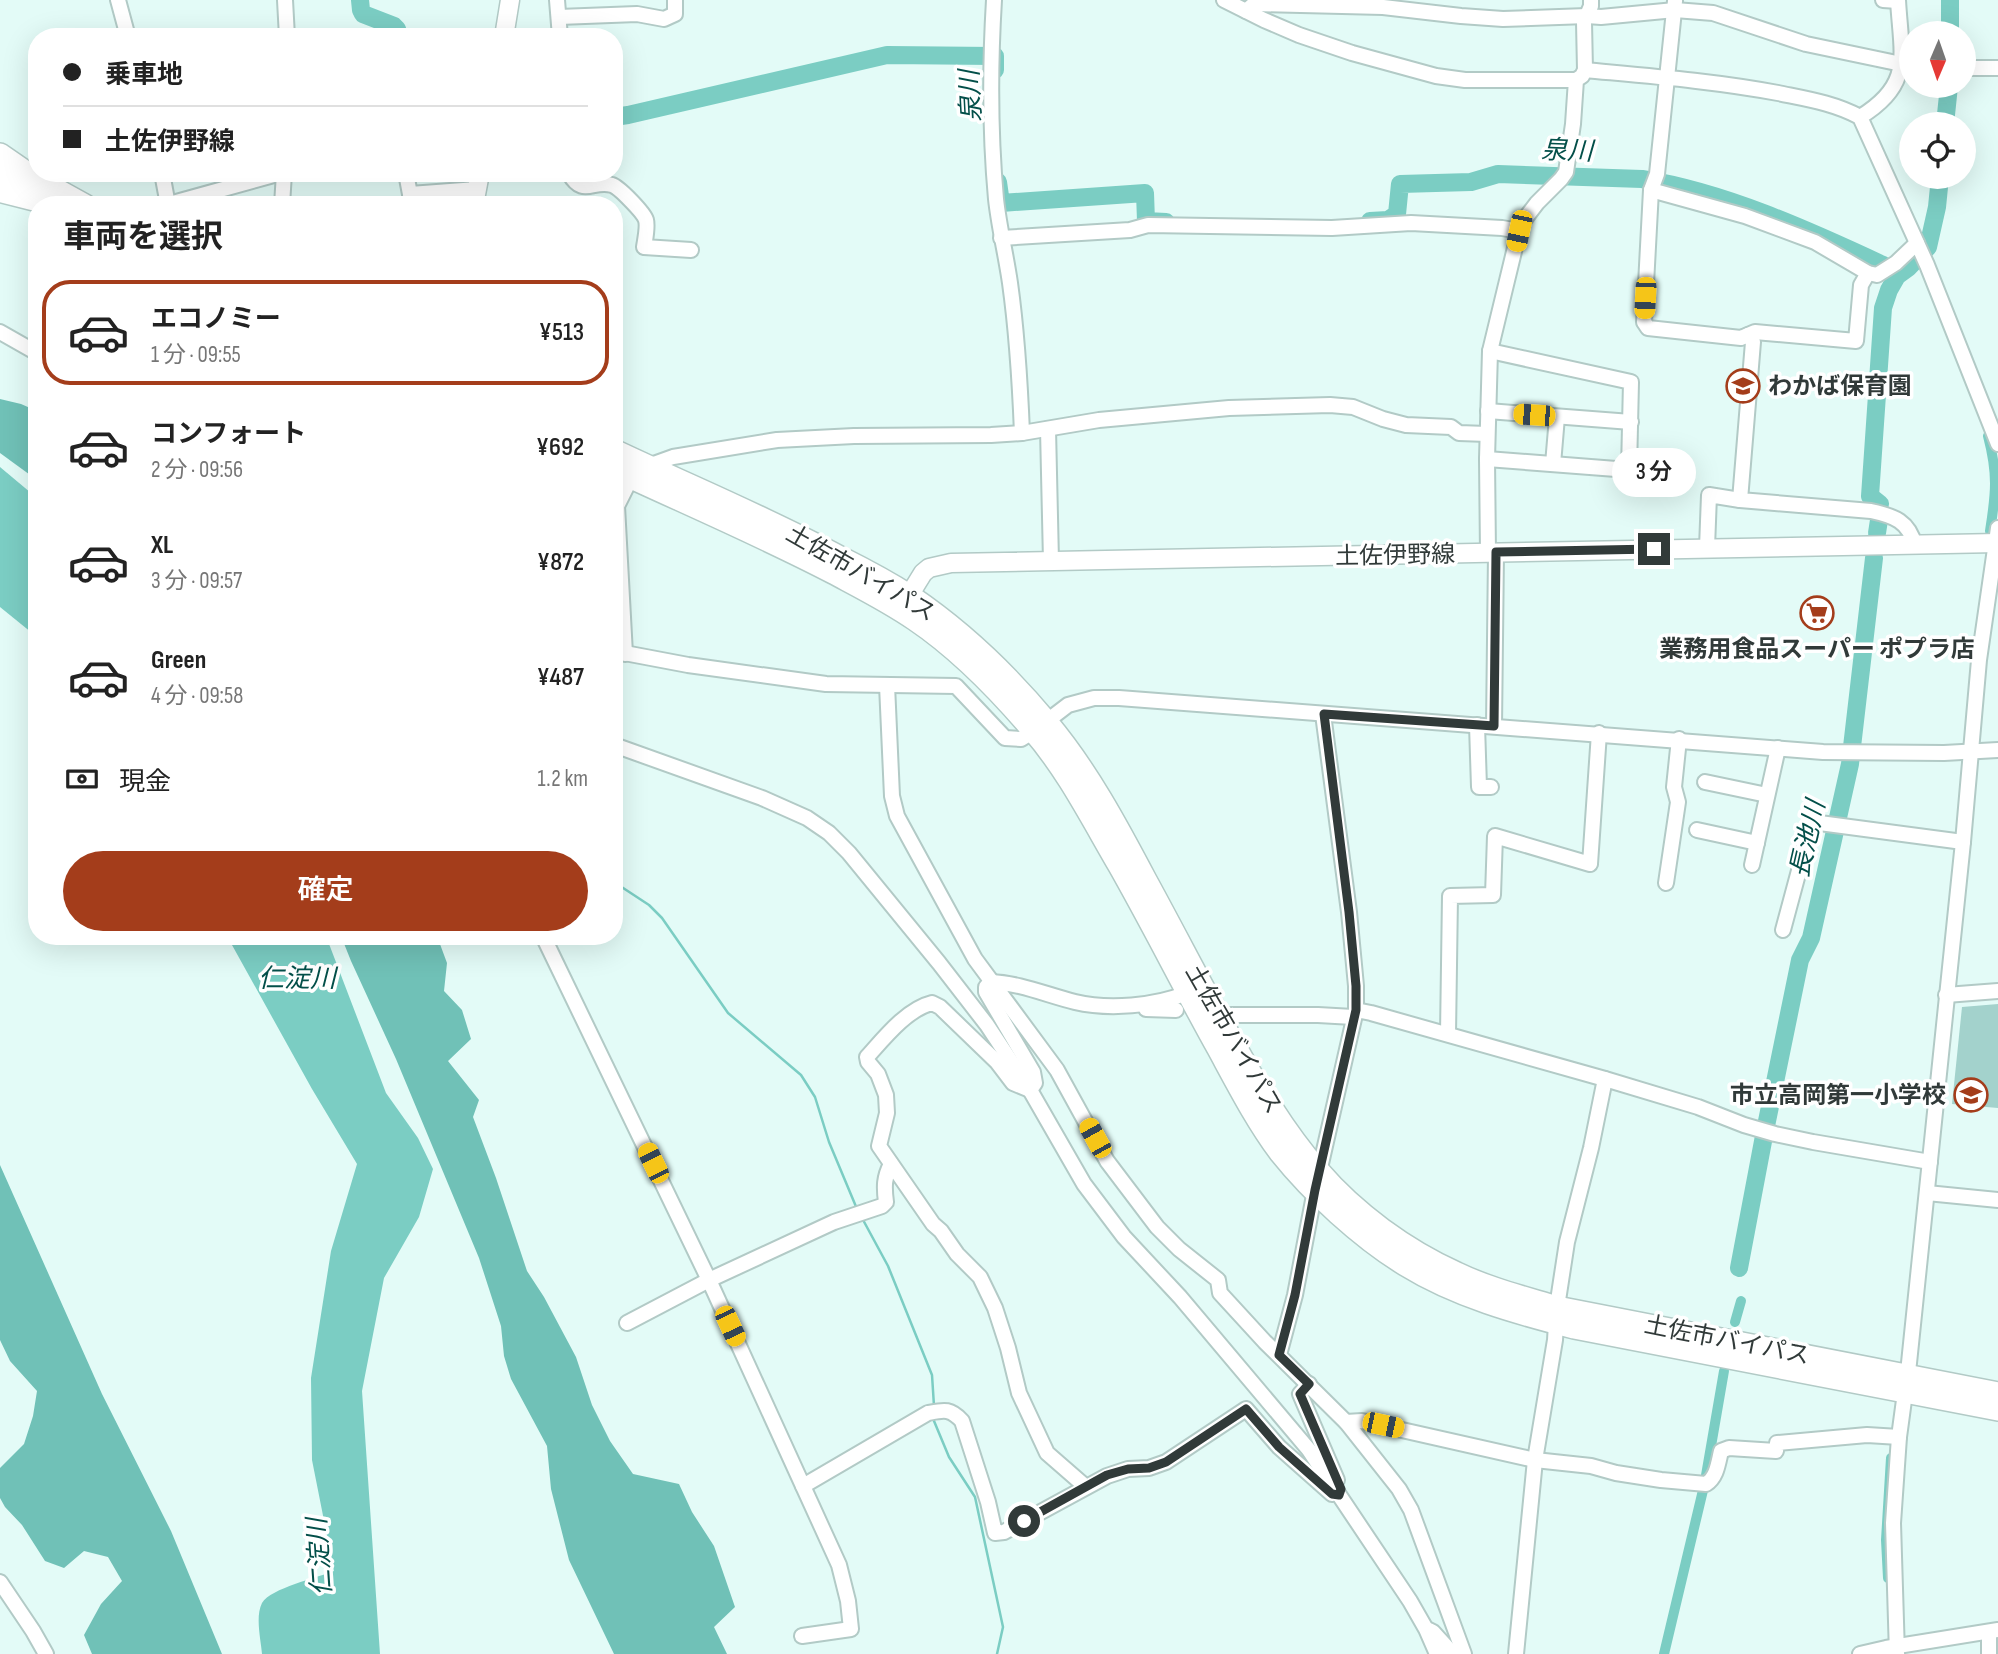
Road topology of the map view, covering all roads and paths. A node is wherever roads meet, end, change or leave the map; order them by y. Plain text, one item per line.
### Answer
1 (118, 0) edge
2 (285, 0) edge
3 (510, 0) edge
4 (557, 0) edge
5 (675, 0) edge
6 (994, 0) edge
7 (1224, 0) edge
8 (1591, 0) edge
9 (1883, 0) edge
10 (1898, 0) edge
11 (1675, 5) edge
12 (1250, 8) junction
13 (1587, 16) junction
14 (559, 17) junction
15 (1901, 21) edge
16 (126, 28) edge
17 (287, 28) edge
18 (505, 28) edge
19 (560, 28) edge
20 (1899, 64) edge
21 (1976, 68) edge
22 (1998, 68) edge
23 (1582, 74) junction
24 (1899, 80) edge
25 (1666, 81) junction
26 (1860, 117) junction
27 (0, 154) edge
28 (28, 173) edge
29 (0, 176) edge
30 (43, 182) edge
31 (250, 182) edge
32 (574, 182) edge
33 (1653, 183) junction
34 (0, 193) edge
35 (478, 194) edge
36 (31, 196) edge
37 (69, 196) edge
38 (198, 196) edge
39 (451, 196) edge
40 (28, 200) edge
41 (1519, 231) junction
42 (1001, 239) junction
43 (1918, 245) junction
44 (691, 250) dead end
45 (1868, 273) junction
46 (0, 332) edge
47 (1748, 335) junction
48 (28, 348) edge
49 (1490, 351) junction
50 (1488, 411) junction
51 (1557, 416) junction
52 (1631, 422) junction
53 (1048, 429) junction
54 (1022, 433) junction
55 (1487, 434) junction
56 (1998, 444) edge
57 (1487, 459) junction
58 (1553, 464) junction
59 (631, 471) edge
60 (623, 491) edge
61 (1740, 500) junction
62 (1997, 538) edge
63 (1915, 546) junction
64 (1707, 548) junction
65 (1492, 553) junction
66 (1051, 561) junction
67 (905, 603) junction
68 (623, 654) edge
69 (887, 685) junction
70 (1324, 714) junction
71 (1477, 725) junction
72 (1494, 726) junction
73 (1040, 727) junction
74 (1599, 733) junction
75 (1679, 740) junction
76 (623, 748) edge
77 (1778, 748) junction
78 (1998, 750) edge
79 (1971, 752) junction
80 (1704, 782) dead end
81 (1491, 787) dead end
82 (1768, 795) junction
83 (1697, 830) dead end
84 (1959, 842) junction
85 (1757, 843) junction
86 (1752, 865) dead end
87 (1666, 883) dead end
88 (1783, 930) dead end
89 (547, 945) edge
90 (991, 982) junction
91 (1998, 990) edge
92 (1946, 995) junction
93 (1181, 1001) junction
94 (1318, 1014) junction
95 (1354, 1014) junction
96 (1221, 1020) junction
97 (1243, 1023) dead end
98 (1448, 1034) junction
99 (1605, 1079) junction
100 (1030, 1090) junction
101 (1930, 1162) junction
102 (891, 1164) junction
103 (1317, 1181) junction
104 (1927, 1193) junction
105 (1998, 1200) edge
106 (709, 1280) junction
107 (1557, 1315) junction
108 (627, 1323) dead end
109 (1279, 1355) junction
110 (1907, 1383) junction
111 (1309, 1384) junction
112 (1998, 1393) edge
113 (1998, 1410) edge
114 (1346, 1422) junction
115 (1895, 1436) junction
116 (1535, 1460) junction
117 (803, 1486) junction
118 (1086, 1487) junction
119 (1339, 1495) junction
120 (0, 1583) edge
121 (1426, 1629) junction
122 (1994, 1631) edge
123 (802, 1636) dead end
124 (1894, 1648) edge
125 (46, 1654) edge
126 (1437, 1654) edge
127 (1453, 1654) edge
128 (1464, 1654) edge
129 (1516, 1654) edge
130 (1860, 1654) edge
131 (1989, 1654) edge

1 - 16 street
2 - 17 street
3 - 18 main road
4 - 14 street
5 - 14 street
6 - 42 street
7 - 12 street
8 - 13 street
9 - 10 street
10 - 15 street
11 - 13 street
11 - 20 street
11 - 25 street
12 - 13 street
12 - 23 street
13 - 23 street
14 - 19 street
21 - 22 street
23 - 25 street
23 - 41 street
24 - 26 street
25 - 26 street
25 - 33 street
26 - 43 street
27 - 28 highway
29 - 36 highway
30 - 37 highway
31 - 38 street
32 - 44 street
33 - 45 street
33 - 47 street
34 - 40 main road
35 - 39 street
41 - 42 street
41 - 49 street
42 - 54 street
43 - 45 street
43 - 56 street
45 - 47 street
46 - 48 street
47 - 61 street
49 - 50 street
49 - 52 street
50 - 51 street
50 - 55 street
51 - 52 street
51 - 58 street
52 - 58 street
53 - 54 street
53 - 55 street
53 - 66 street
54 - 59 street
55 - 57 street
57 - 58 street
57 - 65 street
59 - 60 street
59 - 67 highway, 土佐市バイパス
61 - 63 street
61 - 64 street
62 - 63 main road, 土佐伊野線
62 - 79 street
63 - 64 main road, 土佐伊野線
64 - 65 main road, 土佐伊野線
65 - 66 main road, 土佐伊野線
65 - 72 street
66 - 67 main road, 土佐伊野線
67 - 73 highway, 土佐市バイパス
68 - 69 street
69 - 73 street
69 - 90 street
70 - 71 street
70 - 73 street
70 - 95 street
71 - 72 street
71 - 81 street
72 - 74 street
73 - 93 highway, 土佐市バイパス
73 - 96 highway, 土佐市バイパス
74 - 75 street
74 - 98 street
75 - 77 street
75 - 87 street
76 - 100 street
77 - 79 street
77 - 82 street
78 - 79 street
79 - 84 street
80 - 82 street
82 - 85 street
83 - 85 street
84 - 88 street
84 - 92 street
85 - 86 street
89 - 106 street
90 - 93 street
90 - 100 street
90 - 109 street
91 - 92 street
92 - 101 street
93 - 103 highway, 土佐市バイパス
94 - 95 street
94 - 96 street
94 - 97 street
95 - 98 street
95 - 103 street
96 - 103 highway, 土佐市バイパス
98 - 99 street
99 - 101 street
99 - 107 street
100 - 102 street
100 - 119 street
101 - 104 street
102 - 106 street
102 - 118 street
103 - 107 highway, 土佐市バイパス
103 - 109 street
104 - 105 street
104 - 110 street
106 - 108 street
106 - 117 street
107 - 110 highway, 土佐市バイパス
107 - 116 street
109 - 111 street
110 - 112 highway, 土佐市バイパス
110 - 113 highway, 土佐市バイパス
110 - 115 street
111 - 114 street
111 - 119 street
114 - 116 street
114 - 128 street
115 - 116 street
115 - 124 street
116 - 129 street
117 - 118 street
117 - 123 street
118 - 119 street
119 - 121 street
120 - 125 street
121 - 126 street
121 - 127 street
122 - 124 street
122 - 131 street
124 - 130 street

